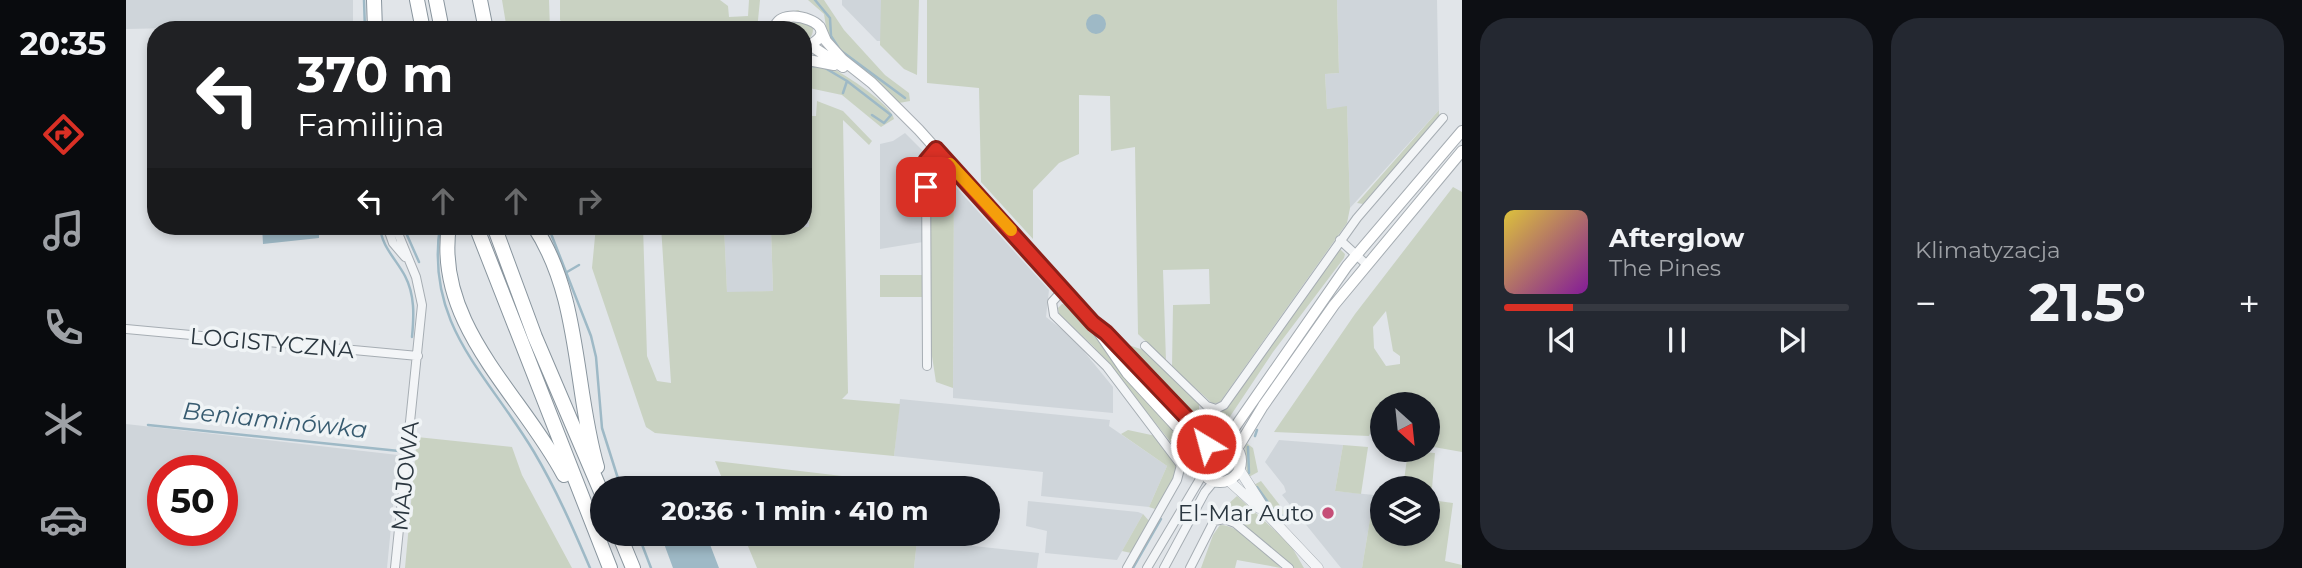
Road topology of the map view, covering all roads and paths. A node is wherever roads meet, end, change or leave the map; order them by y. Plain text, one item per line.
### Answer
1 (374, 0) edge
2 (417, 0) edge
3 (436, 0) edge
4 (480, 0) edge
5 (783, 7) dead end
6 (809, 7) dead end
7 (375, 21) edge
8 (420, 21) edge
9 (440, 21) edge
10 (484, 21) edge
11 (778, 21) edge
12 (820, 27) junction
13 (812, 39) edge
14 (812, 50) edge
15 (812, 60) edge
16 (850, 72) junction
17 (890, 101) junction
18 (1443, 118) dead end
19 (1462, 131) edge
20 (936, 149) junction
21 (1462, 151) edge
22 (390, 235) edge
23 (399, 235) edge
24 (449, 235) edge
25 (479, 235) edge
26 (497, 235) edge
27 (538, 235) edge
28 (1340, 240) junction
29 (1356, 254) junction
30 (409, 262) junction
31 (1367, 264) junction
32 (1063, 289) junction
33 (1093, 323) junction
34 (126, 329) edge
35 (1145, 346) dead end
36 (418, 356) junction
37 (927, 366) dead end
38 (1226, 440) junction
39 (1210, 442) junction
40 (1237, 449) junction
41 (1200, 452) junction
42 (1239, 469) junction
43 (1203, 474) junction
44 (594, 476) edge
45 (601, 476) edge
46 (1228, 480) junction
47 (1214, 481) junction
48 (1269, 516) junction
49 (590, 518) edge
50 (590, 521) edge
51 (601, 546) edge
52 (624, 546) edge
53 (396, 568) edge
54 (610, 568) edge
55 (633, 568) edge
56 (1126, 568) edge
57 (1147, 568) edge
58 (1164, 568) edge
59 (1190, 568) edge
60 (1289, 568) edge
61 (1318, 568) edge

1 - 7 highway
2 - 8 highway
3 - 9 highway
4 - 10 highway
5 - 11 main road
6 - 12 main road
12 - 13 main road
12 - 17 main road
14 - 16 main road
15 - 16 main road
16 - 17 main road
17 - 20 main road
18 - 28 street
19 - 29 main road
20 - 32 main road
20 - 37 street
21 - 31 main road
22 - 30 street
23 - 30 street
24 - 50 highway
25 - 49 highway
26 - 44 highway
27 - 45 highway
28 - 29 street
28 - 35 street
29 - 31 street
29 - 38 main road
30 - 36 street, MAJOWA
31 - 40 main road
32 - 33 main road
32 - 56 street
33 - 39 main road
33 - 41 main road
34 - 36 street, LOGISTYCZNA
36 - 53 street, MAJOWA
38 - 39 main road
38 - 40 main road
39 - 41 main road
40 - 42 main road
41 - 43 main road
42 - 46 main road
42 - 48 street
43 - 47 main road
43 - 57 street
46 - 47 main road
46 - 48 street
47 - 58 street
48 - 61 street
51 - 54 highway
52 - 55 highway
59 - 60 street

